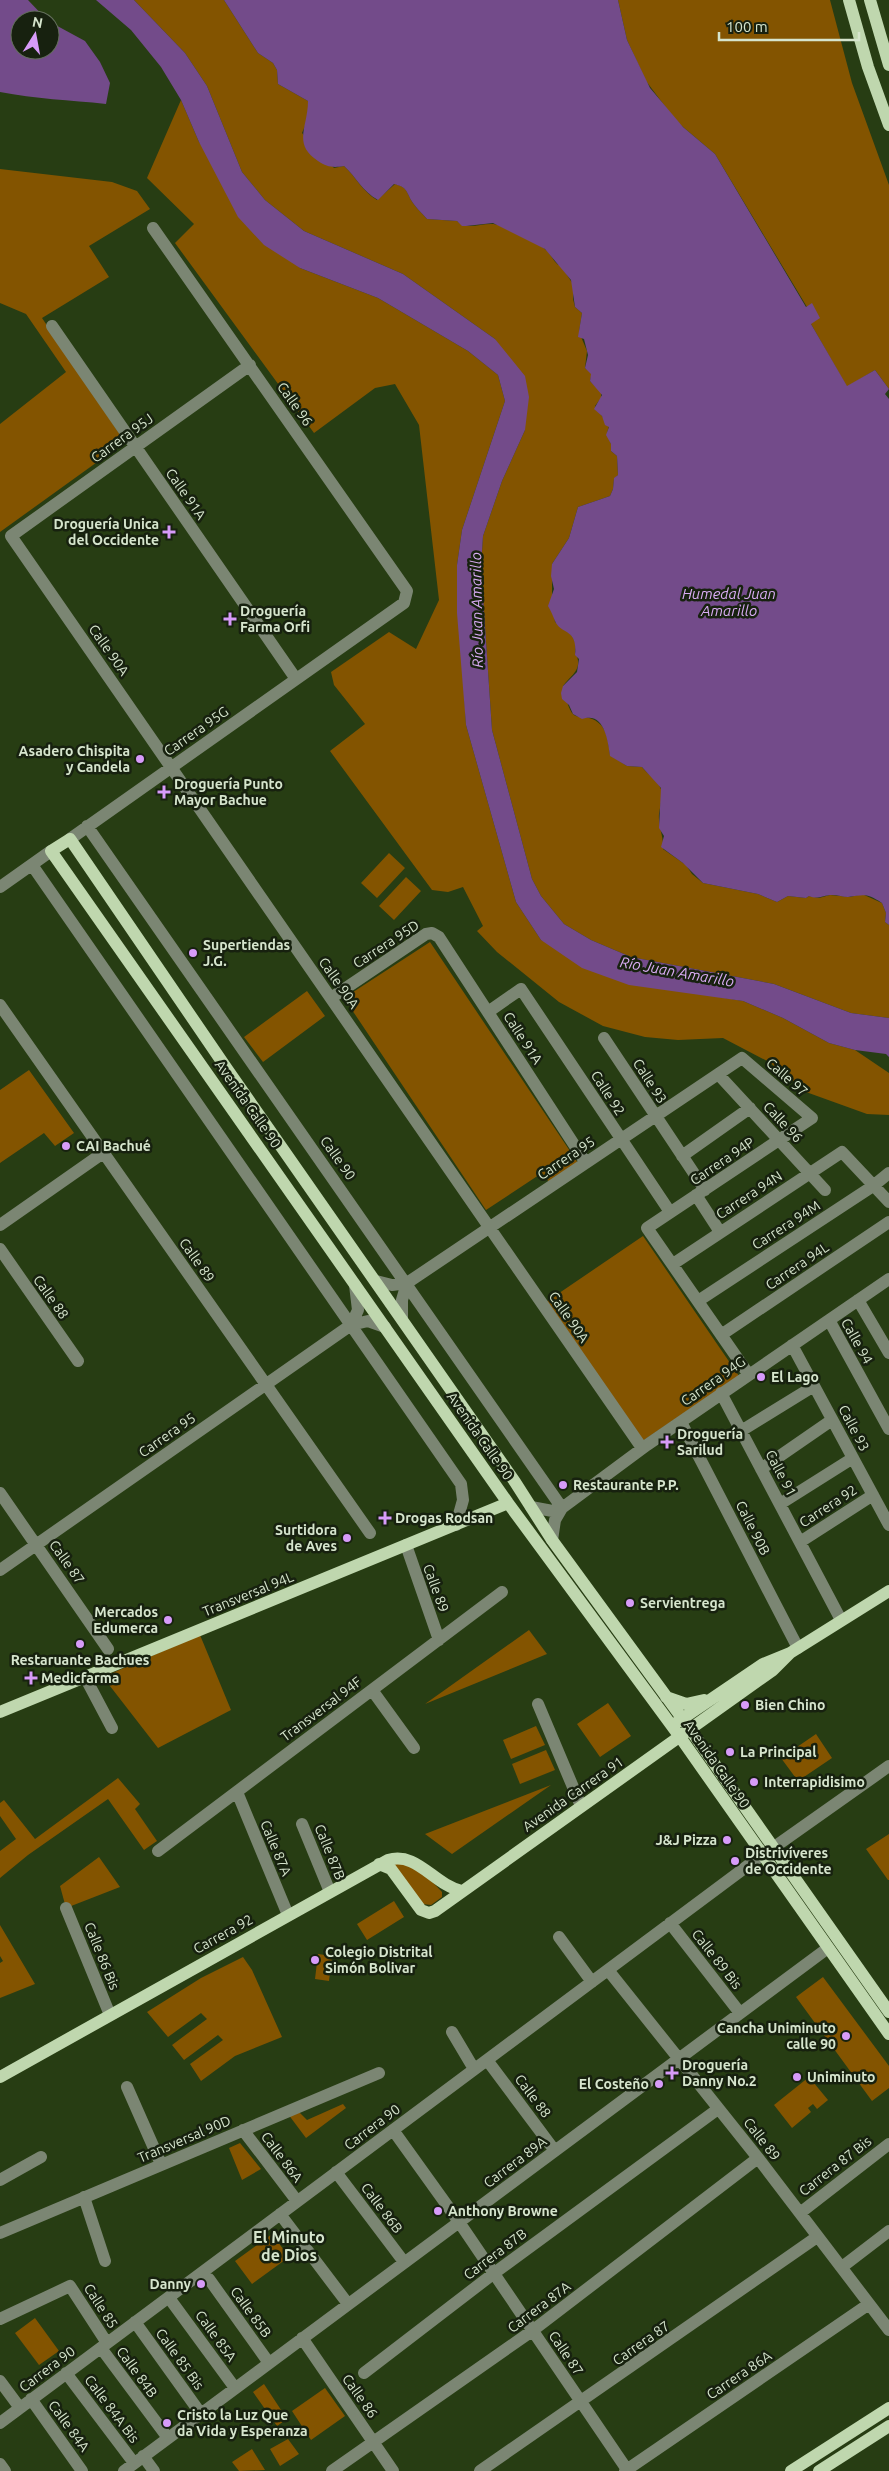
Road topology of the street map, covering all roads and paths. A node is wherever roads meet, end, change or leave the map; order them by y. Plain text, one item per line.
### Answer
1 (849, 0) edge
2 (870, 0) edge
3 (889, 66) edge
4 (889, 125) edge
5 (154, 228) dead end
6 (52, 326) dead end
7 (250, 365) junction
8 (136, 447) junction
9 (11, 536) joint
10 (408, 598) joint
11 (296, 679) junction
12 (172, 767) junction
13 (87, 826) junction
14 (70, 838) junction
15 (52, 851) junction
16 (32, 865) junction
17 (0, 887) edge
18 (432, 932) joint
19 (331, 998) junction
20 (0, 1005) edge
21 (488, 1012) junction
22 (604, 1038) dead end
23 (742, 1058) joint
24 (718, 1074) junction
25 (750, 1108) junction
26 (655, 1116) junction
27 (812, 1118) joint
28 (620, 1140) junction
29 (780, 1140) junction
30 (103, 1153) junction
31 (682, 1156) junction
32 (586, 1163) junction
33 (889, 1173) edge
34 (810, 1174) junction
35 (873, 1186) junction
36 (825, 1190) dead end
37 (701, 1193) junction
38 (889, 1202) edge
39 (670, 1212) junction
40 (889, 1222) edge
41 (0, 1225) edge
42 (490, 1227) junction
43 (720, 1232) junction
44 (0, 1249) edge
45 (673, 1264) junction
46 (889, 1279) edge
47 (376, 1281) junction
48 (407, 1283) junction
49 (355, 1284) junction
50 (858, 1300) junction
51 (698, 1301) junction
52 (402, 1319) junction
53 (828, 1320) junction
54 (351, 1326) junction
55 (385, 1327) junction
56 (721, 1335) junction
57 (792, 1345) junction
58 (889, 1353) edge
59 (78, 1361) dead end
60 (749, 1374) junction
61 (266, 1385) junction
62 (814, 1386) junction
63 (721, 1393) junction
64 (832, 1420) junction
65 (681, 1422) junction
66 (889, 1429) edge
67 (741, 1431) junction
68 (642, 1448) junction
69 (853, 1458) junction
70 (761, 1469) junction
71 (0, 1492) edge
72 (873, 1495) junction
73 (508, 1503) junction
74 (780, 1504) junction
75 (531, 1507) junction
76 (560, 1510) junction
77 (456, 1524) junction
78 (889, 1525) edge
79 (370, 1533) dead end
80 (552, 1540) junction
81 (800, 1542) junction
82 (36, 1544) junction
83 (406, 1545) junction
84 (0, 1570) edge
85 (889, 1591) edge
86 (502, 1592) dead end
87 (841, 1620) junction
88 (439, 1640) junction
89 (108, 1649) dead end
90 (794, 1650) junction
91 (85, 1677) junction
92 (372, 1690) junction
93 (665, 1696) junction
94 (711, 1697) junction
95 (538, 1704) dead end
96 (0, 1712) edge
97 (677, 1722) junction
98 (112, 1728) dead end
99 (685, 1733) junction
100 (414, 1748) dead end
101 (889, 1766) edge
102 (237, 1792) junction
103 (581, 1806) junction
104 (302, 1824) dead end
105 (158, 1851) dead end
106 (768, 1851) junction
107 (379, 1864) junction
108 (462, 1891) junction
109 (330, 1892) junction
110 (66, 1908) dead end
111 (288, 1915) junction
112 (670, 1923) junction
113 (559, 1937) dead end
114 (828, 1948) junction
115 (608, 1970) junction
116 (592, 1982) junction
117 (889, 2012) edge
118 (740, 2013) junction
119 (110, 2015) junction
120 (452, 2032) dead end
121 (889, 2034) edge
122 (678, 2059) junction
123 (487, 2060) junction
124 (474, 2069) junction
125 (379, 2073) dead end
126 (0, 2077) edge
127 (127, 2087) dead end
128 (718, 2109) junction
129 (243, 2130) junction
130 (393, 2130) junction
131 (889, 2144) edge
132 (555, 2151) junction
133 (41, 2157) dead end
134 (758, 2158) junction
135 (162, 2164) junction
136 (336, 2172) junction
137 (0, 2180) edge
138 (84, 2196) junction
139 (297, 2201) junction
140 (800, 2213) junction
141 (280, 2214) junction
142 (459, 2222) junction
143 (889, 2231) edge
144 (0, 2233) edge
145 (817, 2237) junction
146 (105, 2261) dead end
147 (404, 2262) junction
148 (842, 2267) junction
149 (493, 2274) junction
150 (208, 2279) dead end
151 (172, 2302) dead end
152 (348, 2304) junction
153 (869, 2304) junction
154 (0, 2319) edge
155 (135, 2322) junction
156 (887, 2324) edge
157 (532, 2331) junction
158 (302, 2338) junction
159 (104, 2345) junction
160 (269, 2363) junction
161 (66, 2373) junction
162 (364, 2373) dead end
163 (0, 2381) edge
164 (235, 2388) junction
165 (31, 2399) junction
166 (581, 2403) junction
167 (20, 2408) junction
168 (889, 2408) edge
169 (201, 2414) junction
170 (0, 2422) edge
171 (889, 2426) edge
172 (168, 2438) junction
173 (374, 2444) junction
174 (139, 2460) junction
175 (0, 2464) edge
176 (5, 2471) edge
177 (82, 2471) edge
178 (124, 2471) edge
179 (154, 2471) edge
180 (332, 2471) edge
181 (393, 2471) edge
182 (480, 2471) edge
183 (626, 2471) edge
184 (790, 2471) edge
185 (819, 2471) edge

1 - 4 main road
2 - 3 main road
5 - 7 street, Calle 96
6 - 8 street, Calle 91A
7 - 8 street, Carrera 95J
7 - 10 street, Calle 96
8 - 9 street, Carrera 95J
8 - 11 street, Calle 91A
9 - 12 street, Calle 90A
10 - 11 street, Carrera 95G
11 - 12 street, Carrera 95G
12 - 13 street, Carrera 95G
12 - 19 street, Calle 90A
13 - 14 street, Carrera 95G
13 - 48 street, Calle 90
14 - 15 main road, Carrera 95G
14 - 47 main road, Avenida Calle 90
15 - 16 street, Carrera 95G
15 - 49 main road, Avenida Calle 90
16 - 17 street, Carrera 95G
16 - 54 street
18 - 19 street, Carrera 95D
18 - 21 street, Calle 91A
19 - 42 street, Calle 90A
20 - 30 street, Calle 89
21 - 28 street, Calle 92
21 - 32 street, Calle 91A
22 - 26 street, Calle 93
23 - 24 street, Carrera 95
23 - 27 street, Calle 97
24 - 25 street, Calle 96
24 - 26 street, Carrera 95
25 - 29 street, Calle 96
25 - 31 street
26 - 28 street, Carrera 95
26 - 31 street, Calle 93
27 - 29 street, Carrera 94P
28 - 32 street, Carrera 95
28 - 39 street, Calle 92
29 - 34 street, Calle 96
29 - 37 street, Carrera 94P
30 - 41 street
30 - 61 street, Calle 89
31 - 37 street, Calle 93
32 - 42 street, Carrera 95
33 - 35 street, Carrera 94M
34 - 35 street, Carrera 94N
34 - 36 street, Calle 96
34 - 43 street, Carrera 94N
35 - 38 street
35 - 51 street, Carrera 94M
37 - 39 street, Carrera 94P
37 - 43 street, Calle 93
39 - 45 street, Carrera 94P
40 - 56 street, Carrera 94L
42 - 48 street, Carrera 95
42 - 68 street, Calle 90A
43 - 45 street, Carrera 94N
44 - 59 street, Calle 88
45 - 51 street
46 - 50 street, Carrera 94G
47 - 48 street
47 - 52 main road, Avenida Calle 90
48 - 52 street
48 - 76 street, Calle 90
49 - 54 street
49 - 55 main road, Avenida Calle 90
50 - 53 street, Carrera 94G
50 - 58 street
51 - 56 street
52 - 75 main road, Avenida Calle 90
53 - 57 street, Carrera 94G
53 - 66 street, Calle 94
54 - 55 street, Carrera 95
54 - 61 street, Carrera 95
54 - 77 street
55 - 73 main road, Avenida Calle 90
56 - 60 street
57 - 60 street, Carrera 94G
57 - 62 street, Calle 93
60 - 63 street, Carrera 94G
61 - 79 street, Calle 89
61 - 82 street, Carrera 95
62 - 64 street, Calle 93
62 - 67 street
63 - 65 street, Carrera 94G
63 - 67 street, Calle 91
64 - 69 street, Calle 93
64 - 70 street
65 - 68 street, Carrera 94G
65 - 90 street, Calle 90B
67 - 70 street, Calle 91
68 - 76 street, Carrera 94G
69 - 72 street, Calle 93
69 - 74 street
70 - 74 street, Calle 91
71 - 82 street, Calle 87
72 - 78 street, Calle 93
72 - 81 street, Carrera 92
73 - 75 main road
73 - 77 main road, Transversal 94L
73 - 97 main road, Avenida Calle 90
74 - 81 street, Calle 91
75 - 76 street
75 - 80 main road, Avenida Calle 90
76 - 80 street
77 - 83 main road, Transversal 94L
80 - 93 main road, Avenida Calle 90
81 - 87 street, Calle 91
82 - 84 street, Carrera 95
82 - 89 street, Calle 87
83 - 88 street, Calle 89
83 - 91 main road, Transversal 94L
85 - 87 main road, Avenida Carrera 91
86 - 88 street, Transversal 94F
87 - 90 main road, Avenida Carrera 91
88 - 92 street, Transversal 94F
90 - 94 main road, Avenida Carrera 91
90 - 99 main road, Avenida Carrera 91
91 - 96 main road, Transversal 94L
91 - 98 street
92 - 100 street
92 - 102 street, Transversal 94F
93 - 94 main road
93 - 97 main road, Avenida Calle 90
94 - 97 main road, Avenida Carrera 91
95 - 103 street
97 - 99 main road, Avenida Calle 90
99 - 103 main road, Avenida Carrera 91
99 - 106 main road, Avenida Calle 90
101 - 106 street, Carrera 90
102 - 105 street, Transversal 94F
102 - 111 street, Calle 87A
103 - 108 main road, Avenida Carrera 91
104 - 109 street, Calle 87B
106 - 112 street, Carrera 90
106 - 114 main road, Avenida Calle 90
106 - 117 main road, Avenida Calle 90
107 - 108 main road, Carrera 92
107 - 108 main road, Avenida Carrera 91
107 - 109 main road, Carrera 92
109 - 111 main road, Carrera 92
110 - 119 street, Calle 86 Bis
111 - 119 main road, Carrera 92
112 - 115 street, Carrera 90
112 - 118 street, Calle 89 Bis
113 - 116 street
114 - 118 street, Carrera 89A
114 - 121 main road, Avenida Calle 90
115 - 116 street, Carrera 90
115 - 122 street, Calle 89
116 - 123 street, Carrera 90
118 - 122 street, Carrera 89A
119 - 126 main road, Carrera 92
120 - 124 street
122 - 128 street, Calle 89
122 - 132 street, Carrera 89A
123 - 124 street, Carrera 90
123 - 132 street, Calle 88
124 - 130 street, Carrera 90
125 - 129 street, Transversal 90D
127 - 135 street
128 - 134 street, Calle 89
128 - 149 street, Carrera 87B
129 - 135 street, Transversal 90D
129 - 139 street, Calle 86A
130 - 136 street, Carrera 90
130 - 142 street, Calle 87
131 - 140 street, Carrera 87 Bis
132 - 142 street, Carrera 89A
133 - 137 street
134 - 140 street, Calle 89
134 - 157 street, Carrera 87A
135 - 138 street, Transversal 90D
136 - 139 street, Carrera 90
136 - 147 street, Calle 86B
138 - 144 street, Transversal 90D
138 - 146 street
139 - 141 street, Carrera 90
140 - 145 street, Calle 89
141 - 152 street
141 - 155 street, Carrera 90
142 - 147 street, Carrera 89A
142 - 149 street, Calle 87
143 - 148 street
145 - 148 street, Calle 89
145 - 166 street, Carrera 87
147 - 152 street, Carrera 89A
148 - 153 street, Calle 89
149 - 157 street, Calle 87
149 - 162 street, Carrera 87B
150 - 160 street, Calle 85B
151 - 164 street, Calle 85A
152 - 158 street, Carrera 89A
153 - 156 street, Calle 89
153 - 183 street, Carrera 86A
154 - 159 street, Calle 85
155 - 159 street, Carrera 90
155 - 169 street, Calle 85 Bis
157 - 166 street, Calle 87
157 - 173 street, Carrera 87A
158 - 160 street, Carrera 89A
158 - 173 street, Calle 86
159 - 161 street, Carrera 90
159 - 172 street, Calle 84B
160 - 164 street, Carrera 89A
161 - 165 street, Carrera 90
161 - 174 street, Calle 84A Bis
163 - 167 street
164 - 169 street, Carrera 89A
165 - 167 street, Carrera 90
165 - 177 street, Calle 84A
166 - 182 street, Carrera 87
166 - 183 street, Calle 87
167 - 170 street, Carrera 90
168 - 184 main road
169 - 172 street, Carrera 89A
171 - 185 main road
172 - 174 street, Carrera 89A
173 - 180 street, Carrera 87A
173 - 181 street, Calle 86
174 - 178 street, Carrera 89A
174 - 179 street, Calle 84A Bis
175 - 176 street

